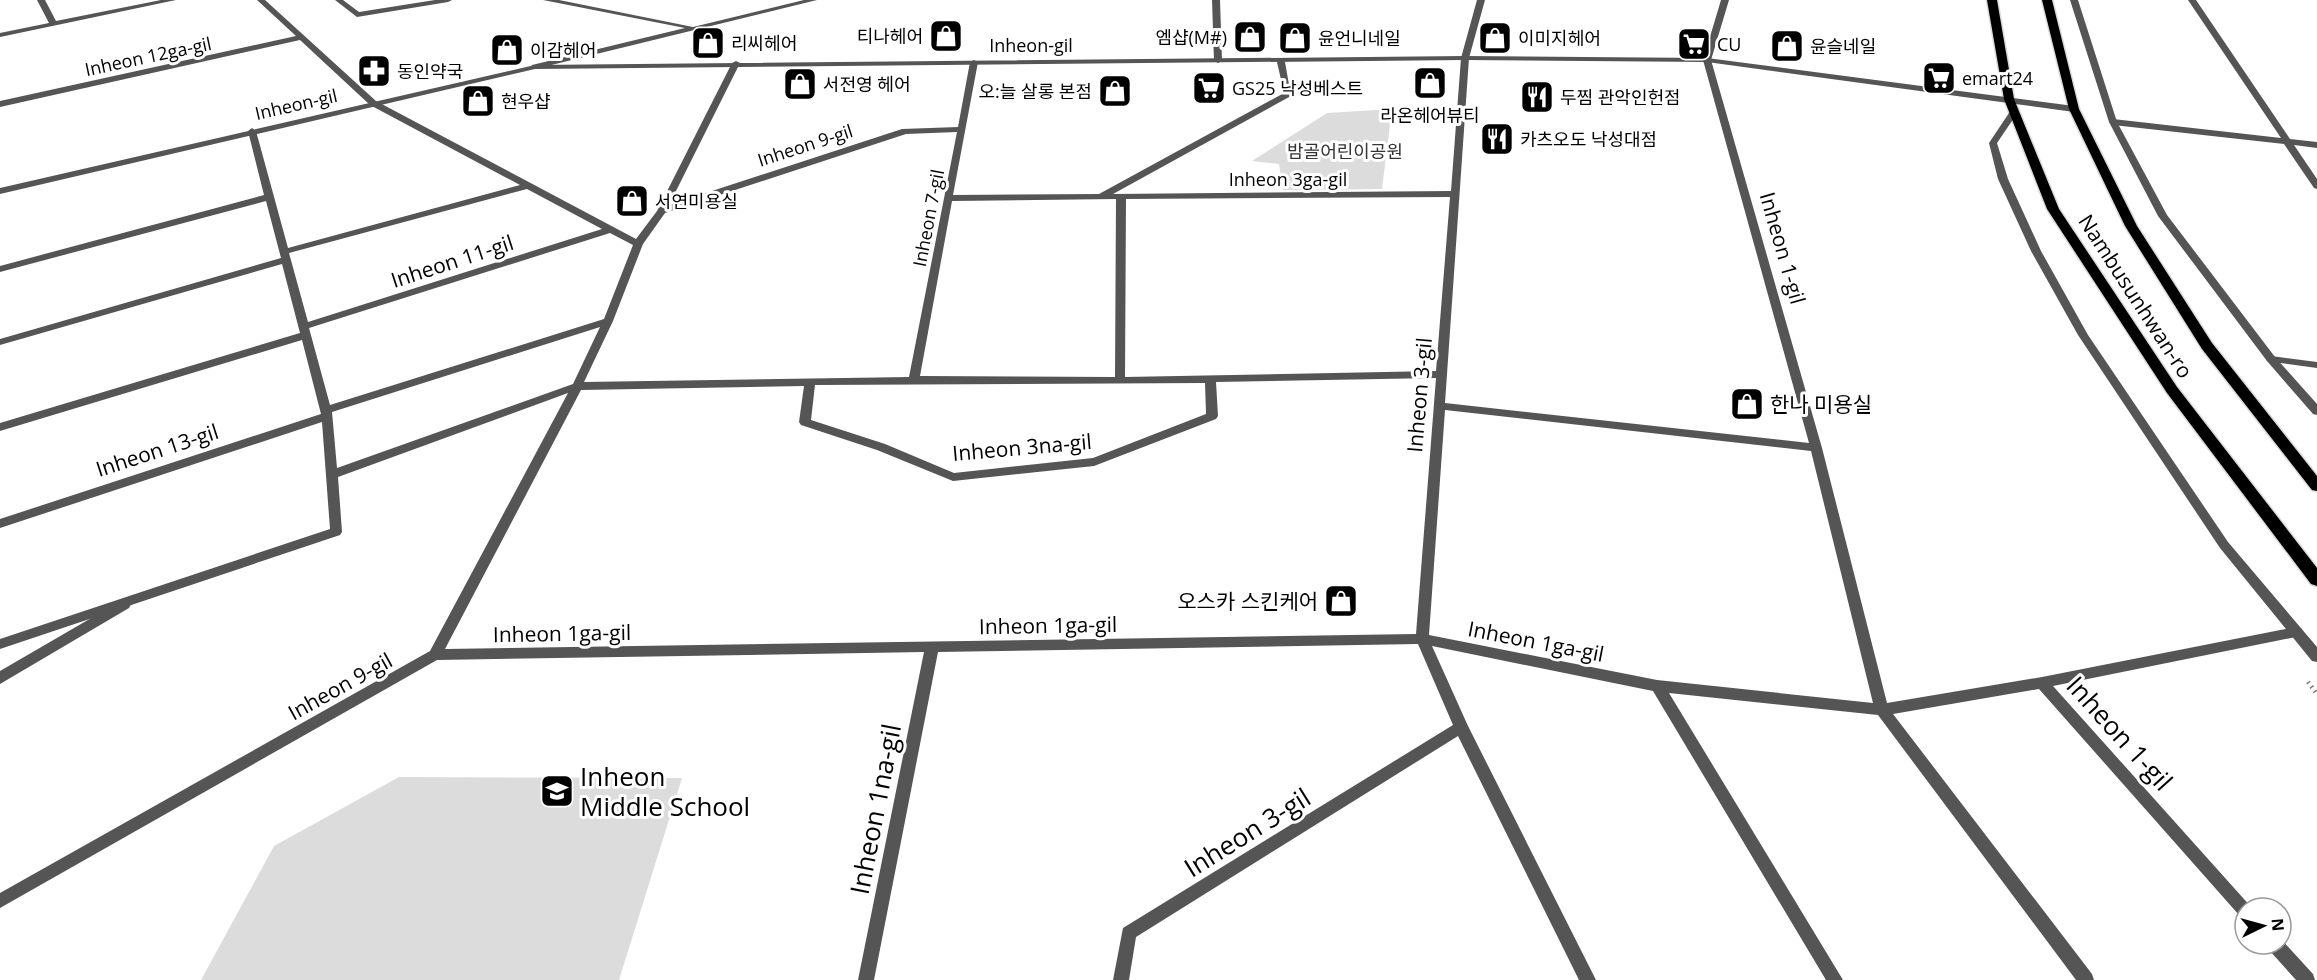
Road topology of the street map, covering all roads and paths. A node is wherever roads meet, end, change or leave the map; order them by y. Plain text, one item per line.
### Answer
1 (41, 0) edge
2 (172, 0) edge
3 (261, 0) edge
4 (339, 0) edge
5 (448, 0) edge
6 (547, 0) edge
7 (813, 0) edge
8 (1216, 0) edge
9 (1481, 0) edge
10 (1725, 0) edge
11 (1992, 0) edge
12 (2047, 0) edge
13 (2074, 0) edge
14 (2192, 0) edge
15 (52, 24) junction
16 (697, 28) junction
17 (0, 35) edge
18 (303, 37) junction
19 (1465, 58) junction
20 (1707, 60) junction
21 (974, 62) junction
22 (1218, 62) junction
23 (1281, 62) junction
24 (735, 63) junction
25 (535, 67) junction
26 (373, 103) junction
27 (0, 104) edge
28 (2011, 105) junction
29 (2073, 109) junction
30 (2113, 122) junction
31 (961, 129) junction
32 (252, 130) junction
33 (2287, 142) junction
34 (2317, 145) edge
35 (527, 186) junction
36 (2317, 186) edge
37 (0, 191) edge
38 (1455, 194) junction
39 (269, 197) junction
40 (1101, 197) junction
41 (1121, 197) junction
42 (948, 198) junction
43 (662, 211) junction
44 (612, 229) junction
45 (638, 244) junction
46 (285, 256) junction
47 (0, 269) edge
48 (608, 321) junction
49 (304, 331) junction
50 (0, 342) edge
51 (2271, 359) junction
52 (2317, 364) edge
53 (1442, 374) junction
54 (914, 380) junction
55 (1210, 380) junction
56 (1120, 381) junction
57 (810, 382) junction
58 (577, 386) junction
59 (1438, 406) junction
60 (2317, 411) edge
61 (326, 413) junction
62 (0, 427) edge
63 (1816, 448) junction
64 (331, 475) junction
65 (2317, 486) edge
66 (0, 524) edge
67 (2317, 580) edge
68 (124, 604) junction
69 (2296, 632) junction
70 (1422, 639) junction
71 (0, 644) edge
72 (932, 648) junction
73 (435, 656) junction
74 (2317, 657) edge
75 (0, 678) edge
76 (2042, 683) junction
77 (1657, 686) junction
78 (1882, 710) junction
79 (1461, 727) junction
80 (2233, 897) edge
81 (0, 901) edge
82 (2286, 956) edge
83 (866, 980) edge
84 (1121, 980) edge
85 (1588, 980) edge
86 (1835, 980) edge
87 (2086, 980) edge
88 (2307, 980) edge

1 - 15 street
2 - 15 street
3 - 18 street
4 - 5 street
6 - 16 street
7 - 16 street
8 - 22 street
9 - 19 street, Inheon 3-gil
10 - 20 street
11 - 28 main road, Nambusunhwan-ro
12 - 29 main road, Nambusunhwan-ro
13 - 30 street
14 - 33 street
15 - 17 street
16 - 25 street
18 - 26 street
18 - 27 street, Inheon 12ga-gil
19 - 20 street, Inheon-gil
19 - 23 street, Inheon-gil
19 - 38 street, Inheon 3-gil
20 - 28 street, Inheon-gil
20 - 63 street, Inheon 1-gil
21 - 22 street, Inheon-gil
21 - 24 street, Inheon-gil
21 - 31 street, Inheon 7-gil
22 - 23 street, Inheon-gil
23 - 40 street, Inheon 3ga-gil
24 - 25 street, Inheon-gil
24 - 43 street
25 - 26 street, Inheon-gil
26 - 32 street, Inheon-gil
26 - 35 street
28 - 29 street, Inheon-gil
28 - 67 main road, Nambusunhwan-ro
28 - 69 street
29 - 65 main road, Nambusunhwan-ro
30 - 33 street
30 - 51 street
31 - 42 street, Inheon 7-gil
31 - 43 street, Inheon 9-gil
32 - 37 street, Inheon-gil
32 - 39 street
33 - 34 street
33 - 36 street
35 - 44 street
35 - 46 street
38 - 41 street, Inheon 3ga-gil
38 - 53 street, Inheon 3-gil
39 - 46 street
39 - 47 street
40 - 41 street, Inheon 3ga-gil
40 - 42 street, Inheon 3ga-gil
41 - 56 street
42 - 54 street, Inheon 7-gil
43 - 45 street
44 - 45 street
44 - 49 street, Inheon 11-gil
45 - 48 street
46 - 49 street
46 - 50 street
48 - 58 street
48 - 61 street
49 - 61 street
49 - 62 street
51 - 52 street
51 - 60 street
53 - 55 street
53 - 59 street, Inheon 3-gil
54 - 56 street
54 - 57 street
55 - 56 street
55 - 57 street, Inheon 3na-gil
57 - 58 street
58 - 64 street
58 - 73 street
59 - 63 street
59 - 70 street, Inheon 3-gil
61 - 64 street
61 - 66 street, Inheon 13-gil
63 - 78 street, Inheon 1-gil
64 - 68 street
68 - 71 street
68 - 75 street
69 - 74 street
69 - 76 street
70 - 72 street, Inheon 1ga-gil
70 - 77 street, Inheon 1ga-gil
70 - 79 street, Inheon 3-gil
72 - 73 street, Inheon 1ga-gil
72 - 83 street, Inheon 1na-gil
73 - 81 street, Inheon 9-gil
76 - 78 street, Inheon 1-gil
76 - 80 street, Inheon 1-gil
77 - 78 street, Inheon 1ga-gil
77 - 86 street
78 - 87 street, Inheon 1-gil
79 - 84 street, Inheon 3-gil
79 - 85 street, Inheon 3-gil
82 - 88 street

